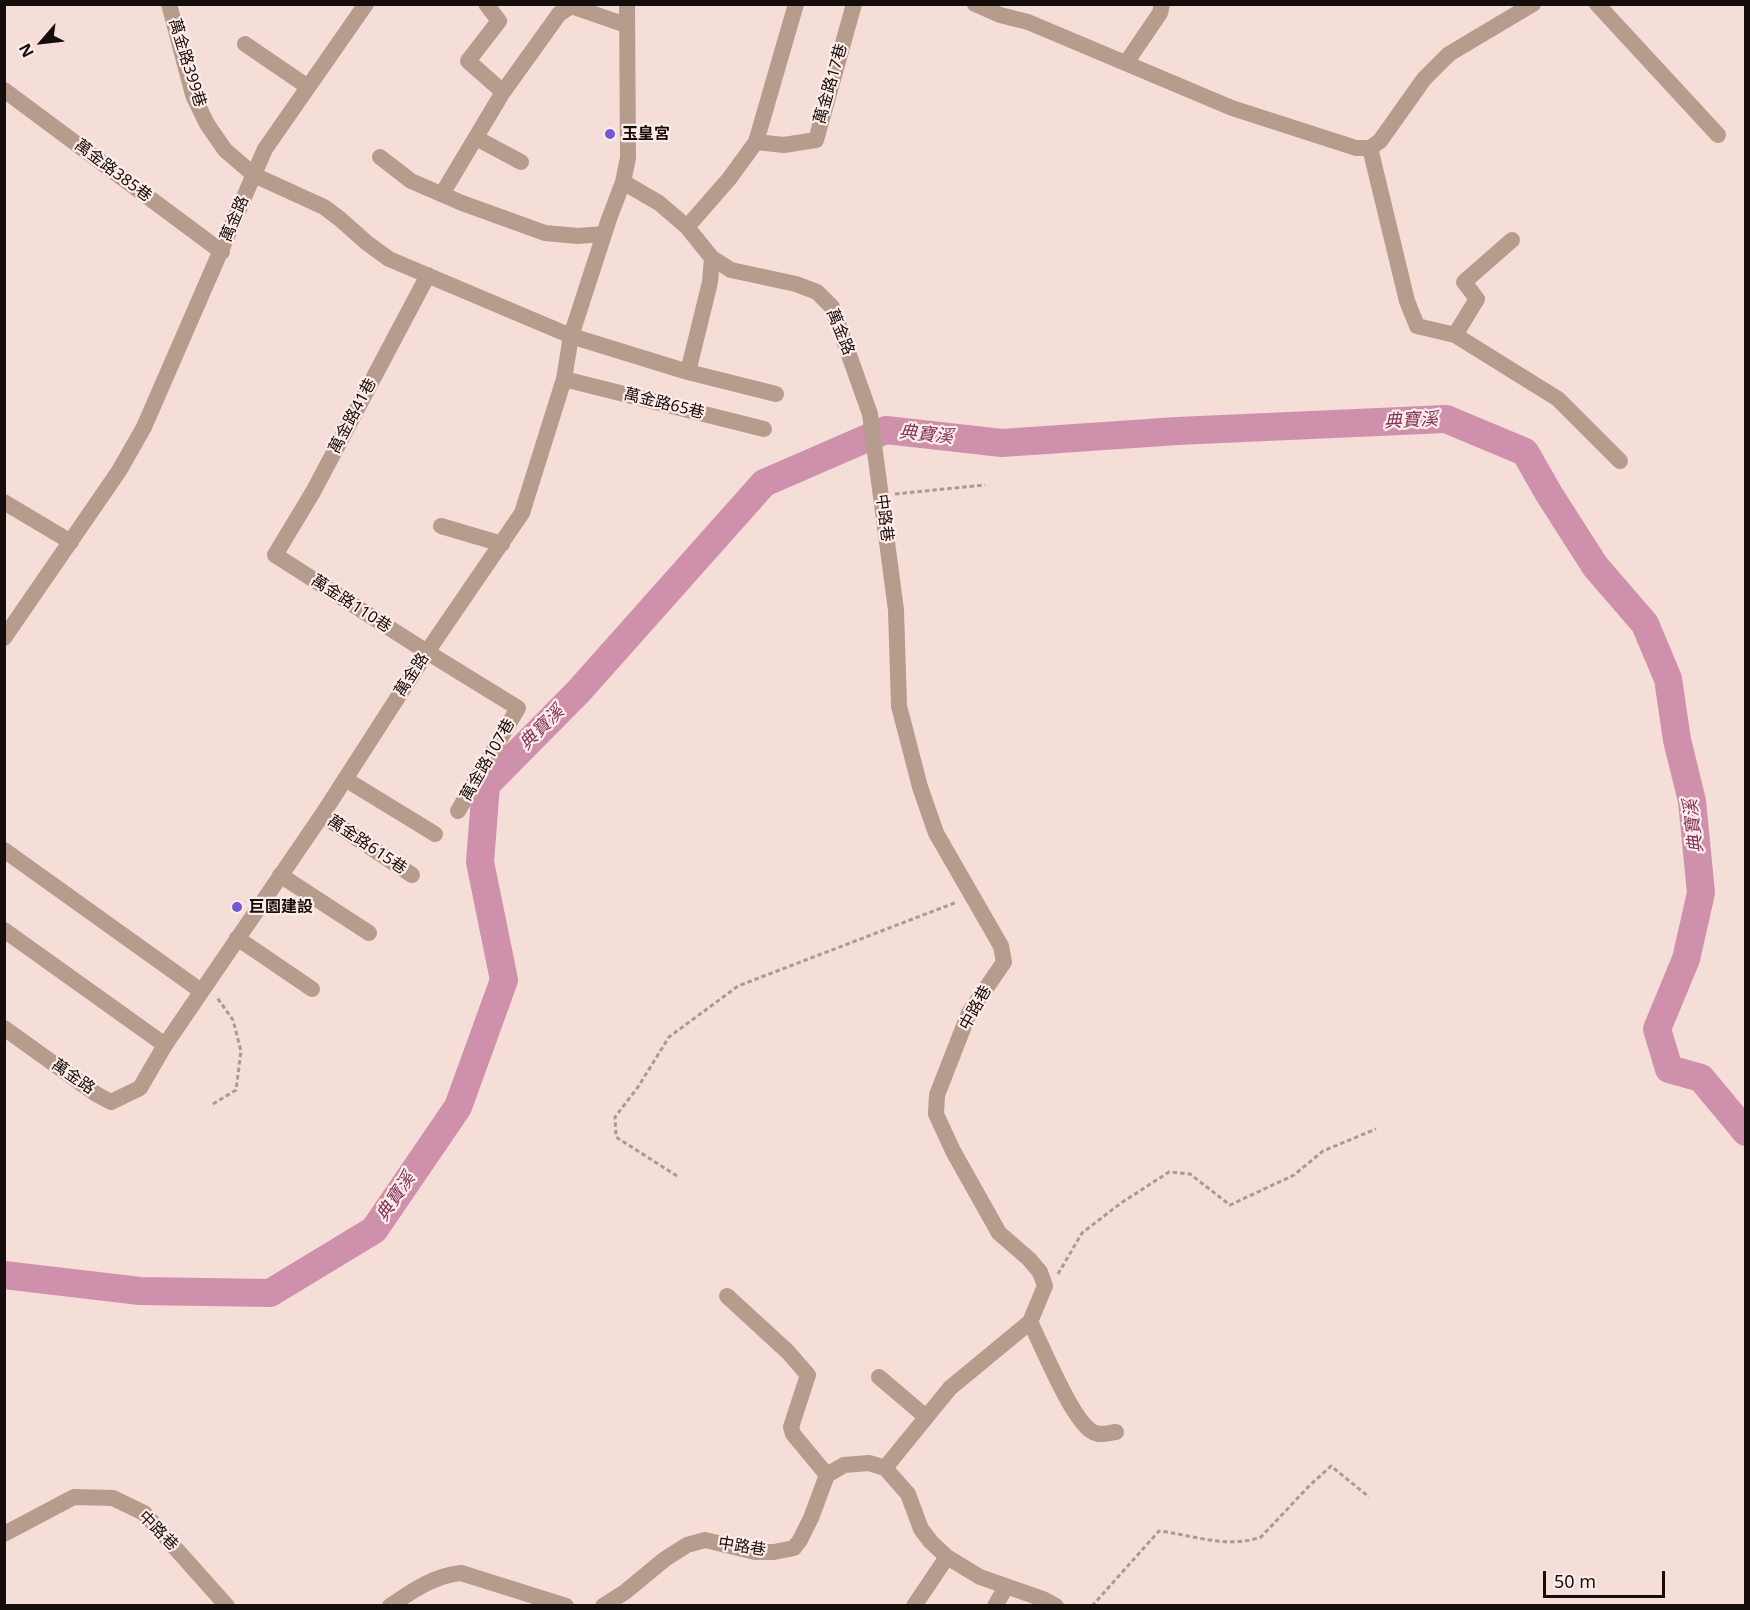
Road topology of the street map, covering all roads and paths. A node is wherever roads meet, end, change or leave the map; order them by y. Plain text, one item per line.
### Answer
1 (168, 4) edge
2 (366, 4) edge
3 (486, 4) edge
4 (627, 4) edge
5 (796, 4) edge
6 (854, 4) edge
7 (975, 4) edge
8 (1162, 4) edge
9 (1533, 4) edge
10 (1597, 4) edge
11 (626, 25) junction
12 (245, 44) dead end
13 (1126, 63) junction
14 (308, 87) junction
15 (4, 90) edge
16 (503, 92) junction
17 (1718, 135) dead end
18 (476, 138) junction
19 (756, 142) junction
20 (1371, 148) junction
21 (380, 158) dead end
22 (521, 162) dead end
23 (254, 175) junction
24 (623, 182) junction
25 (442, 195) junction
26 (687, 227) junction
27 (604, 234) junction
28 (1512, 240) dead end
29 (222, 252) junction
30 (712, 258) junction
31 (428, 274) junction
32 (1455, 335) junction
33 (571, 336) junction
34 (687, 372) junction
35 (564, 379) junction
36 (776, 394) dead end
37 (764, 429) dead end
38 (1620, 461) dead end
39 (878, 473) joint
40 (986, 485) dead end
41 (881, 497) junction
42 (4, 502) edge
43 (441, 526) dead end
44 (71, 542) junction
45 (502, 544) junction
46 (275, 555) joint
47 (4, 638) edge
48 (427, 652) junction
49 (345, 779) junction
50 (458, 811) dead end
51 (322, 815) junction
52 (435, 834) dead end
53 (4, 850) edge
54 (412, 875) dead end
55 (280, 876) junction
56 (972, 896) junction
57 (4, 930) edge
58 (369, 933) dead end
59 (237, 938) junction
60 (203, 988) junction
61 (312, 988) dead end
62 (4, 1028) edge
63 (165, 1046) junction
64 (213, 1104) dead end
65 (1376, 1129) dead end
66 (677, 1176) dead end
67 (1045, 1286) junction
68 (727, 1296) dead end
69 (1030, 1322) junction
70 (879, 1377) dead end
71 (926, 1417) junction
72 (1116, 1432) dead end
73 (885, 1468) junction
74 (828, 1475) junction
75 (1369, 1497) dead end
76 (4, 1534) edge
77 (947, 1557) junction
78 (1006, 1587) junction
79 (227, 1605) edge
80 (390, 1605) edge
81 (566, 1605) edge
82 (603, 1605) edge
83 (914, 1605) edge
84 (995, 1605) edge
85 (1056, 1605) edge
86 (1092, 1605) edge

1 - 23 street, 萬金路399巷
2 - 14 street, 萬金路
3 - 16 street
4 - 11 street, 萬金路
5 - 19 street
6 - 19 street, 萬金路17巷
7 - 13 street
8 - 13 street
9 - 20 street
10 - 17 street
11 - 16 street
11 - 24 street, 萬金路
12 - 14 street
13 - 20 street
14 - 23 street, 萬金路
15 - 29 street, 萬金路385巷
16 - 18 street
18 - 22 street
18 - 25 street
19 - 26 street
20 - 32 street
21 - 25 street
23 - 29 street, 萬金路
23 - 31 street, 萬金路
24 - 26 street, 萬金路
24 - 27 street, 萬金路
25 - 27 street
26 - 30 street, 萬金路
27 - 33 street, 萬金路
28 - 32 street
29 - 44 street, 萬金路
30 - 34 street
30 - 39 street, 萬金路
31 - 33 street, 萬金路
31 - 46 street, 萬金路41巷
32 - 38 street
33 - 34 street, 萬金路
33 - 35 street, 萬金路
34 - 36 street, 萬金路
35 - 37 street, 萬金路65巷
35 - 45 street, 萬金路
39 - 41 street, 中路巷
40 - 41 path
41 - 56 street, 中路巷
42 - 44 street
43 - 45 street
44 - 47 street, 萬金路
45 - 48 street, 萬金路
46 - 48 street, 萬金路110巷
48 - 49 street, 萬金路
48 - 50 street, 萬金路107巷
49 - 51 street, 萬金路
49 - 52 street
51 - 54 street, 萬金路615巷
51 - 55 street, 萬金路
53 - 60 street
55 - 58 street
55 - 59 street, 萬金路
56 - 66 path
56 - 67 street, 中路巷
57 - 63 street
59 - 60 street, 萬金路
59 - 61 street
60 - 63 street, 萬金路
60 - 64 path
62 - 63 street, 萬金路
65 - 67 path
67 - 69 street
68 - 74 street
69 - 71 street
69 - 72 street
70 - 71 street
71 - 73 street
73 - 74 street
73 - 77 street
74 - 82 street, 中路巷
75 - 86 path
76 - 79 street, 中路巷
77 - 78 street
77 - 83 street
78 - 84 street
78 - 85 street
80 - 81 street

